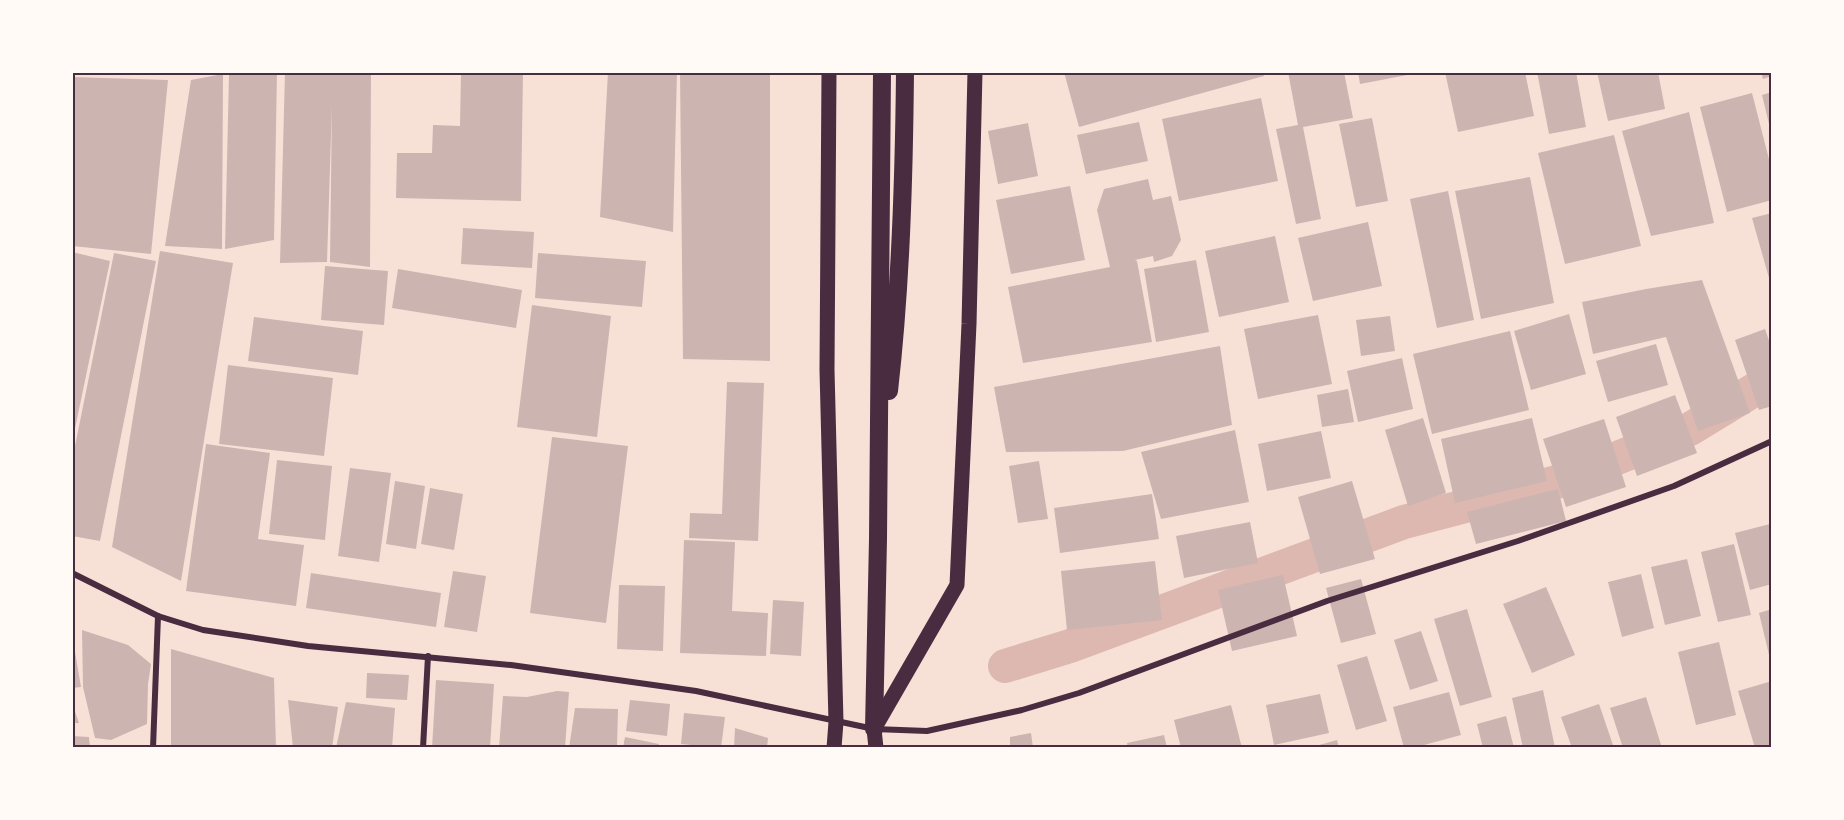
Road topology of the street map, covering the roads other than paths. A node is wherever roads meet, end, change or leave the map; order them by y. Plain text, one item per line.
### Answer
1 (829, 72) edge
2 (882, 72) edge
3 (905, 72) edge
4 (975, 72) edge
5 (1772, 441) edge
6 (878, 481) junction
7 (72, 573) edge
8 (158, 616) junction
9 (428, 656) junction
10 (836, 722) junction
11 (874, 729) junction
12 (153, 748) edge
13 (423, 748) edge
14 (834, 748) edge
15 (876, 748) edge

1 - 10 main road
2 - 6 highway
3 - 6 highway
4 - 11 main road
5 - 11 street
6 - 11 highway
7 - 8 street
8 - 9 street
8 - 12 street
9 - 10 street
9 - 13 street
10 - 11 street
10 - 14 main road
11 - 15 main road

